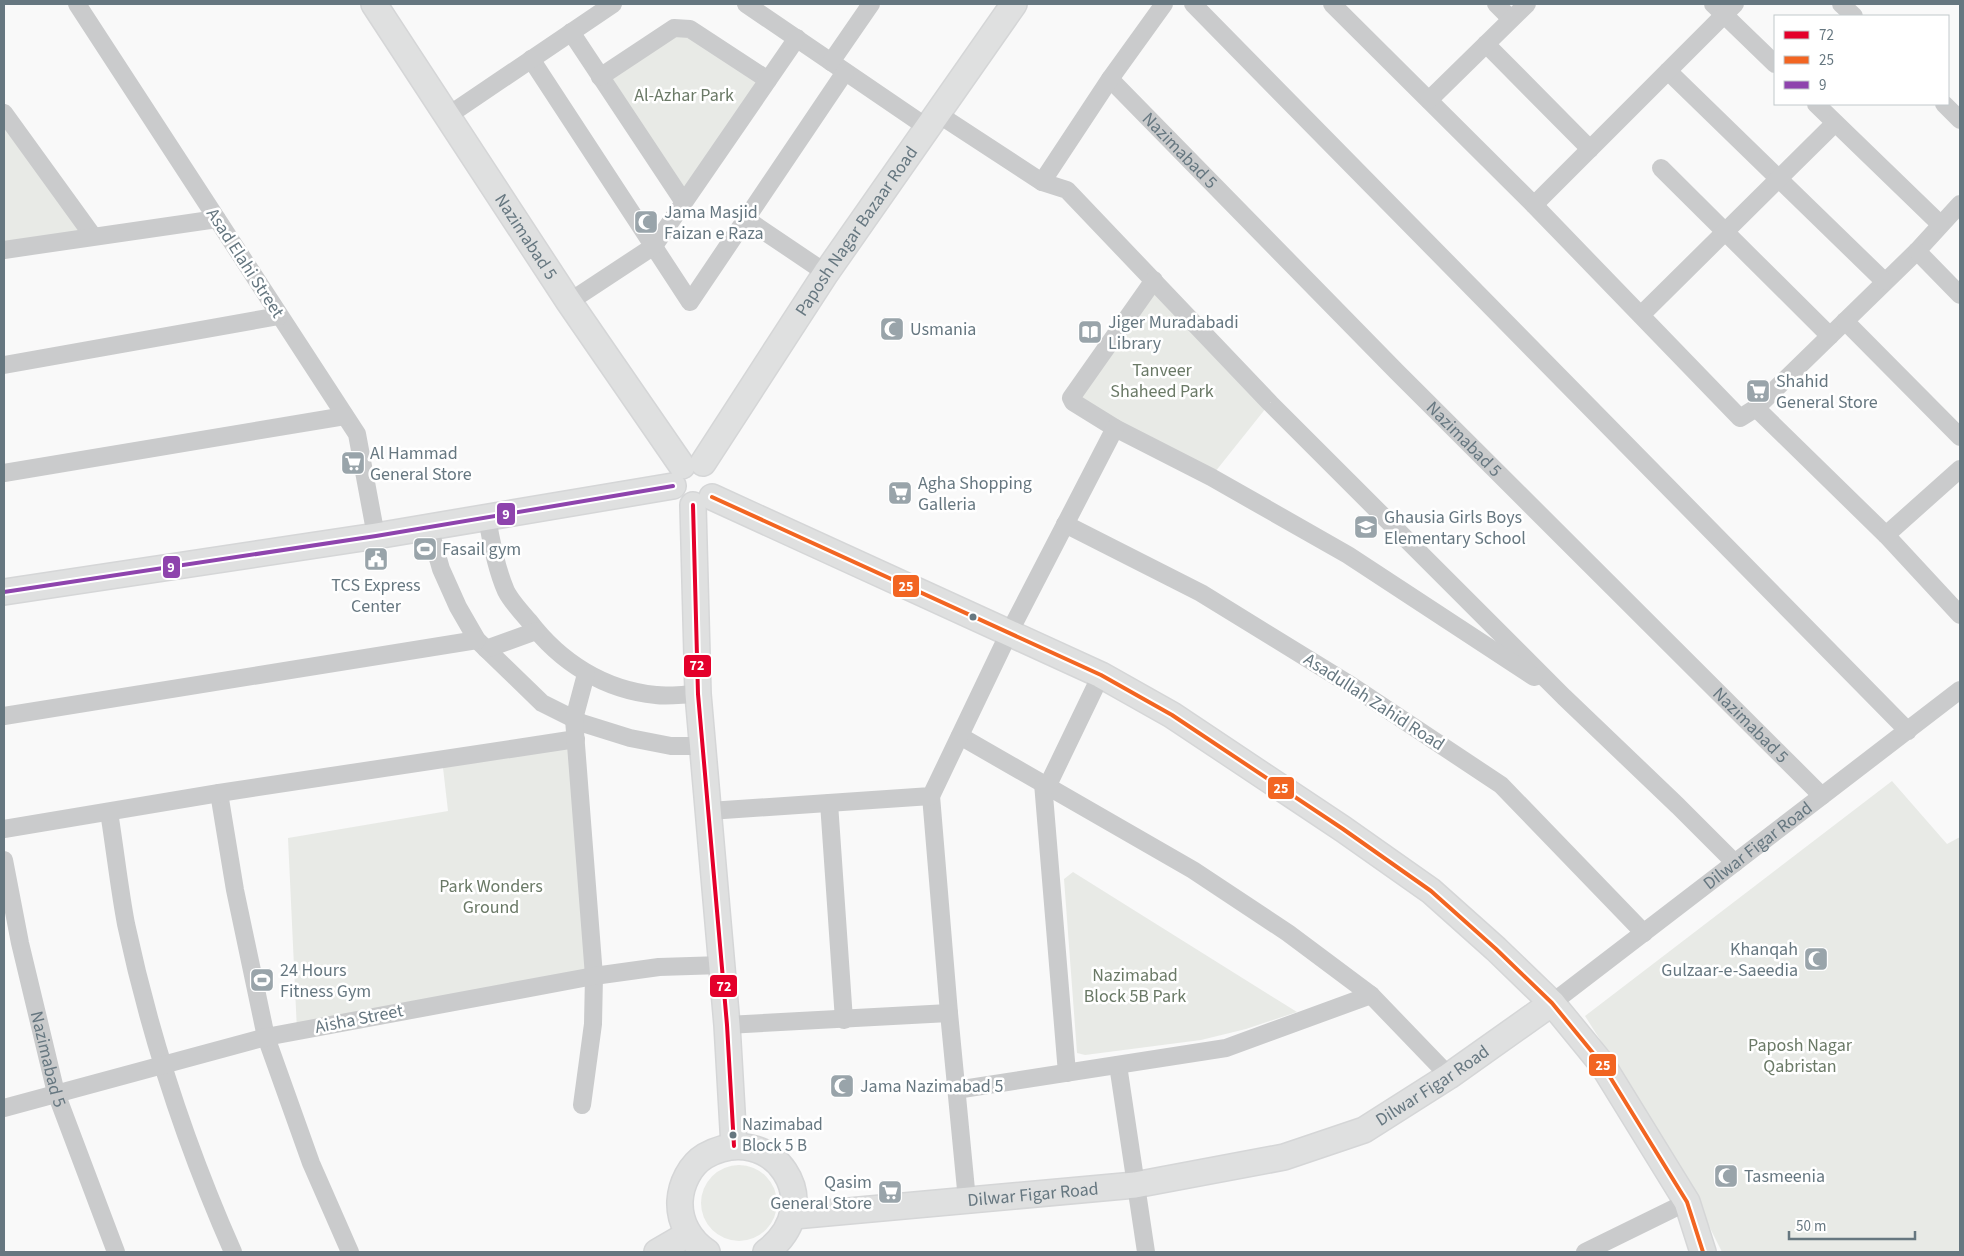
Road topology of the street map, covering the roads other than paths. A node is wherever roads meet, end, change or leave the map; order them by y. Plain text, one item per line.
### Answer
1 (77, 4) edge
2 (374, 4) edge
3 (613, 4) edge
4 (746, 4) edge
5 (871, 4) edge
6 (1014, 4) edge
7 (1164, 4) edge
8 (1193, 4) edge
9 (1332, 4) edge
10 (1496, 4) edge
11 (1527, 4) edge
12 (1841, 4) edge
13 (1724, 7) edge
14 (1853, 15) edge
15 (1511, 19) junction
16 (571, 32) junction
17 (797, 38) junction
18 (1486, 44) junction
19 (531, 59) junction
20 (1774, 63) edge
21 (838, 67) junction
22 (1668, 71) junction
23 (600, 77) junction
24 (1110, 79) junction
25 (768, 80) junction
26 (1429, 100) junction
27 (1817, 105) edge
28 (1945, 105) edge
29 (4, 113) edge
30 (446, 116) junction
31 (1960, 120) edge
32 (933, 121) junction
33 (1835, 123) junction
34 (1590, 149) junction
35 (1661, 168) dead end
36 (1778, 179) junction
37 (1042, 182) junction
38 (683, 201) junction
39 (1960, 204) edge
40 (1534, 205) junction
41 (216, 219) junction
42 (746, 219) junction
43 (1940, 224) junction
44 (1725, 232) junction
45 (93, 236) junction
46 (654, 246) junction
47 (4, 250) edge
48 (1917, 251) junction
49 (826, 273) junction
50 (1154, 280) junction
51 (1884, 281) junction
52 (1960, 296) edge
53 (569, 302) junction
54 (1641, 315) junction
55 (279, 316) junction
56 (1845, 322) junction
57 (1830, 336) junction
58 (4, 365) edge
59 (1756, 408) junction
60 (345, 416) junction
61 (1115, 428) junction
62 (1960, 437) edge
63 (1960, 469) edge
64 (4, 472) edge
65 (686, 472) junction
66 (702, 501) junction
67 (487, 517) junction
68 (1065, 524) junction
69 (429, 527) junction
70 (1886, 535) junction
71 (376, 536) junction
72 (4, 592) edge
73 (1960, 615) edge
74 (536, 630) junction
75 (1009, 633) junction
76 (481, 645) junction
77 (586, 674) junction
78 (1102, 675) junction
79 (1960, 690) edge
80 (698, 694) junction
81 (1564, 697) junction
82 (4, 716) edge
83 (574, 719) junction
84 (1908, 731) junction
85 (960, 736) junction
86 (576, 739) junction
87 (702, 746) junction
88 (1046, 784) junction
89 (219, 793) junction
90 (931, 796) junction
91 (1822, 796) junction
92 (829, 803) junction
93 (709, 811) junction
94 (109, 812) junction
95 (4, 829) edge
96 (4, 860) edge
97 (1736, 863) junction
98 (1644, 933) junction
99 (722, 964) junction
100 (594, 976) junction
101 (1371, 995) junction
102 (1552, 1003) junction
103 (949, 1013) junction
104 (844, 1020) junction
105 (727, 1025) junction
106 (266, 1037) junction
107 (162, 1065) junction
108 (1118, 1065) junction
109 (1067, 1073) junction
110 (1449, 1076) junction
111 (956, 1090) junction
112 (56, 1093) junction
113 (582, 1105) dead end
114 (4, 1108) edge
115 (734, 1146) junction
116 (1135, 1185) junction
117 (967, 1200) junction
118 (1687, 1202) junction
119 (794, 1216) junction
120 (688, 1234) junction
121 (116, 1252) edge
122 (233, 1252) edge
123 (350, 1252) edge
124 (657, 1252) edge
125 (707, 1252) edge
126 (766, 1252) edge
127 (1146, 1252) edge
128 (1585, 1252) edge
129 (1703, 1252) edge

1 - 41 street, Asad Elahi Street
2 - 30 street, Nazimabad 5
3 - 16 street
4 - 17 street
5 - 21 street
6 - 32 street, Paposh Nagar Bazaar Road
7 - 24 street
8 - 84 street
9 - 26 street
10 - 15 street
11 - 15 street
12 - 14 street
13 - 20 street
13 - 22 street
15 - 18 street
16 - 19 street
16 - 23 street
17 - 21 street
17 - 25 street
18 - 26 street
18 - 34 street
19 - 30 street
19 - 46 street
21 - 32 street
21 - 42 street
22 - 34 street
22 - 36 street
23 - 25 street
23 - 38 street
24 - 37 street
24 - 91 street, Nazimabad 5
25 - 38 street
26 - 40 street
27 - 33 street
28 - 31 street
29 - 45 street
30 - 53 street, Nazimabad 5
32 - 37 street
32 - 49 street, Paposh Nagar Bazaar Road
33 - 36 street
33 - 43 street
34 - 40 street
35 - 44 street
36 - 44 street
36 - 51 street
37 - 50 street
38 - 46 street
39 - 43 street
40 - 54 street
41 - 45 street
41 - 55 street, Asad Elahi Street
42 - 46 street
42 - 49 street
43 - 48 street
44 - 54 street
44 - 57 street
45 - 47 street
46 - 53 street
48 - 51 street
48 - 52 street
49 - 65 street, Paposh Nagar Bazaar Road
50 - 61 street
50 - 81 street
51 - 56 street
53 - 65 street, Nazimabad 5
54 - 59 street
55 - 58 street
55 - 60 street, Asad Elahi Street
56 - 57 street
56 - 62 street
57 - 59 street
59 - 70 street
60 - 64 street
60 - 71 street, Asad Elahi Street
61 - 68 street
61 - 81 street
63 - 70 street
65 - 66 street
65 - 66 street
65 - 67 street
66 - 75 street
66 - 80 street
67 - 69 street
67 - 74 street
68 - 75 street
68 - 98 street, Asadullah Zahid Road
69 - 71 street
69 - 76 street
70 - 73 street
71 - 72 street
74 - 76 street
74 - 77 street
75 - 78 street
75 - 85 street
76 - 82 street
76 - 83 street
77 - 80 street
77 - 83 street
78 - 88 street
78 - 102 street
79 - 84 street, Dilwar Figar Road
80 - 87 street
81 - 97 street
83 - 86 street
83 - 87 street
84 - 91 street, Dilwar Figar Road
85 - 88 street
85 - 90 street
86 - 89 street
86 - 100 street
87 - 93 street
88 - 101 street
88 - 109 street
89 - 94 street
89 - 106 street
90 - 92 street
90 - 103 street
91 - 97 street, Dilwar Figar Road
92 - 93 street
92 - 104 street
93 - 99 street
94 - 95 street
94 - 107 street
96 - 112 street, Nazimabad 5
97 - 98 street, Dilwar Figar Road
98 - 102 street, Dilwar Figar Road
99 - 100 street, Aisha Street
99 - 105 street
100 - 106 street, Aisha Street
100 - 113 street
101 - 108 street
101 - 110 street
102 - 110 street, Dilwar Figar Road
102 - 118 street
103 - 104 street
103 - 111 street
104 - 105 street
105 - 115 street
106 - 107 street, Aisha Street
106 - 123 street
107 - 112 street, Aisha Street
107 - 122 street
108 - 109 street
108 - 116 street
109 - 111 street
110 - 116 street, Dilwar Figar Road
111 - 117 street
112 - 114 street, Aisha Street
112 - 121 street, Nazimabad 5
115 - 119 street
115 - 120 street
116 - 117 street, Dilwar Figar Road
116 - 127 street
117 - 119 street, Dilwar Figar Road
118 - 128 street
118 - 129 street
119 - 126 street
120 - 124 street
120 - 125 street

